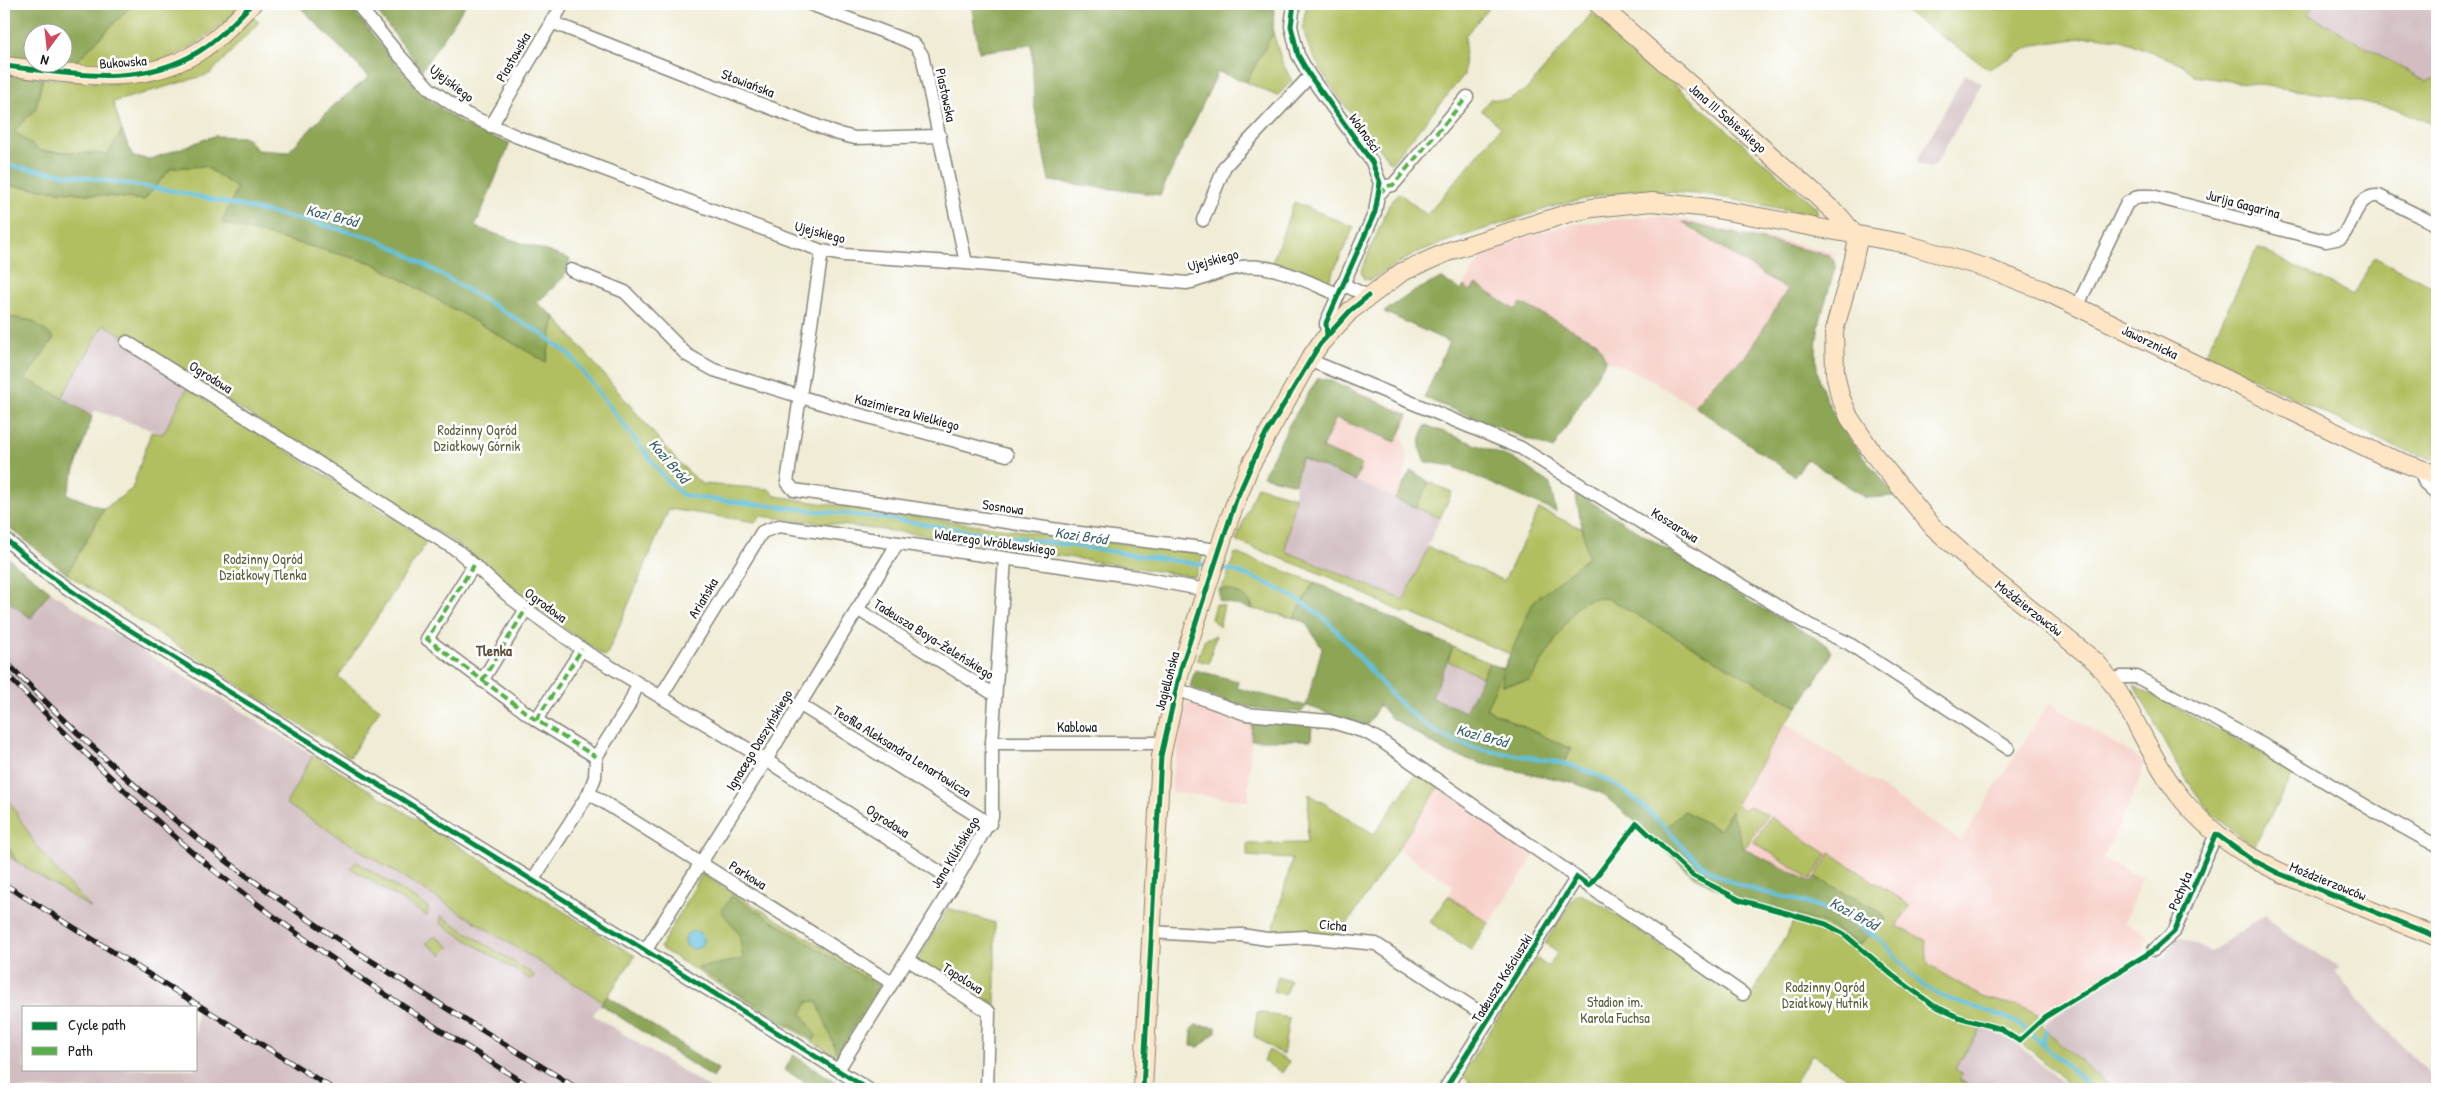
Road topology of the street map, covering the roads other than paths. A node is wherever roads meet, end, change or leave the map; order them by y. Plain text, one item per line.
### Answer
1 (252, 4) edge
2 (357, 4) edge
3 (563, 4) edge
4 (810, 4) edge
5 (1294, 4) edge
6 (1598, 4) edge
7 (551, 22) junction
8 (4, 66) edge
9 (1310, 76) junction
10 (1468, 97) dead end
11 (491, 126) junction
12 (940, 136) junction
13 (1379, 194) junction
14 (1203, 220) dead end
15 (2437, 225) edge
16 (1855, 234) junction
17 (822, 251) junction
18 (966, 263) junction
19 (571, 270) dead end
20 (1339, 289) junction
21 (1368, 296) junction
22 (2077, 306) junction
23 (1327, 336) junction
24 (127, 342) dead end
25 (1309, 360) junction
26 (799, 396) junction
27 (1006, 455) dead end
28 (2429, 472) edge
29 (2437, 494) edge
30 (779, 526) joint
31 (4, 538) edge
32 (897, 544) junction
33 (1218, 553) junction
34 (1005, 559) junction
35 (474, 565) junction
36 (1206, 588) junction
37 (526, 609) junction
38 (856, 609) junction
39 (582, 649) junction
40 (2113, 680) junction
41 (482, 681) junction
42 (644, 687) junction
43 (1176, 689) junction
44 (995, 695) junction
45 (661, 696) junction
46 (799, 704) junction
47 (536, 720) junction
48 (992, 742) junction
49 (1163, 743) junction
50 (2008, 748) dead end
51 (596, 757) junction
52 (766, 760) junction
53 (588, 793) junction
54 (990, 824) junction
55 (2216, 834) junction
56 (2437, 846) edge
57 (700, 862) junction
58 (1577, 877) junction
59 (532, 881) junction
60 (955, 882) junction
61 (1151, 932) junction
62 (2437, 937) edge
63 (645, 950) junction
64 (2154, 950) dead end
65 (907, 959) junction
66 (892, 983) junction
67 (1743, 994) dead end
68 (1490, 1019) junction
69 (838, 1070) junction
70 (868, 1089) edge
71 (987, 1089) edge
72 (1144, 1089) edge
73 (1445, 1089) edge

1 - 8 street, Bukowska
2 - 11 street, Ujejskiego
3 - 7 street, Piastowska
4 - 12 street, Piastowska
5 - 9 street, Wolności
6 - 16 street, Jana III Sobieskiego
7 - 11 street, Piastowska
7 - 12 street, Słowiańska
9 - 13 street, Wolności
9 - 14 street
10 - 13 street
11 - 17 street, Ujejskiego
12 - 18 street, Piastowska
13 - 20 street, Wolności
15 - 22 street, Jurija Gagarina
16 - 21 street, Jaworznicka
16 - 22 street, Jaworznicka
16 - 40 street, Moździerzowców
17 - 18 street, Ujejskiego
17 - 26 street
18 - 20 street, Ujejskiego
19 - 26 street, Kazimierza Wielkiego
20 - 21 street, Ujejskiego
20 - 23 street, Wolności
21 - 23 street, Jagiellońska
22 - 28 street, Jaworznicka
23 - 25 street, Jagiellońska
24 - 35 street, Ogrodowa
25 - 33 street, Jagiellońska
25 - 50 street, Koszarowa
26 - 27 street, Kazimierza Wielkiego
26 - 33 street, Sosnowa
28 - 29 street
30 - 32 street, Walerego Wróblewskiego
30 - 45 street, Ariańska
31 - 59 street
32 - 34 street, Walerego Wróblewskiego
32 - 38 street, Ignacego Daszyńskiego
33 - 36 street, Jagiellońska
34 - 36 street, Walerego Wróblewskiego
34 - 44 street, Jana Kilińskiego
35 - 37 street, Ogrodowa
35 - 41 street
36 - 43 street, Jagiellońska
37 - 39 street, Ogrodowa
37 - 41 street
38 - 44 street, Tadeusza Boya-Żeleńskiego
38 - 46 street, Ignacego Daszyńskiego
39 - 42 street, Ogrodowa
39 - 47 street
40 - 55 street, Moździerzowców
40 - 56 street
41 - 47 street
42 - 45 street, Ogrodowa
42 - 51 street
43 - 49 street, Jagiellońska
43 - 58 street
44 - 48 street, Jana Kilińskiego
45 - 52 street, Ogrodowa
46 - 52 street, Ignacego Daszyńskiego
46 - 54 street, Teofila Aleksandra Lenartowicza
47 - 51 street
48 - 49 street, Kablowa
48 - 54 street, Jana Kilińskiego
49 - 61 street, Jagiellońska
51 - 53 street
52 - 57 street, Ignacego Daszyńskiego
52 - 60 street, Ogrodowa
53 - 57 street, Parkowa
53 - 59 street
54 - 60 street, Jana Kilińskiego
55 - 62 street, Moździerzowców
55 - 64 street, Pochyła
57 - 63 street, Ignacego Daszyńskiego
57 - 66 street, Parkowa
58 - 67 street
58 - 68 street, Tadeusza Kościuszki
59 - 63 street
60 - 65 street, Jana Kilińskiego
61 - 68 street, Cicha
61 - 72 street, Jagiellońska
63 - 69 street
65 - 66 street, Jana Kilińskiego
65 - 71 street, Topolowa
66 - 69 street, Jana Kilińskiego
68 - 73 street, Tadeusza Kościuszki
69 - 70 street

